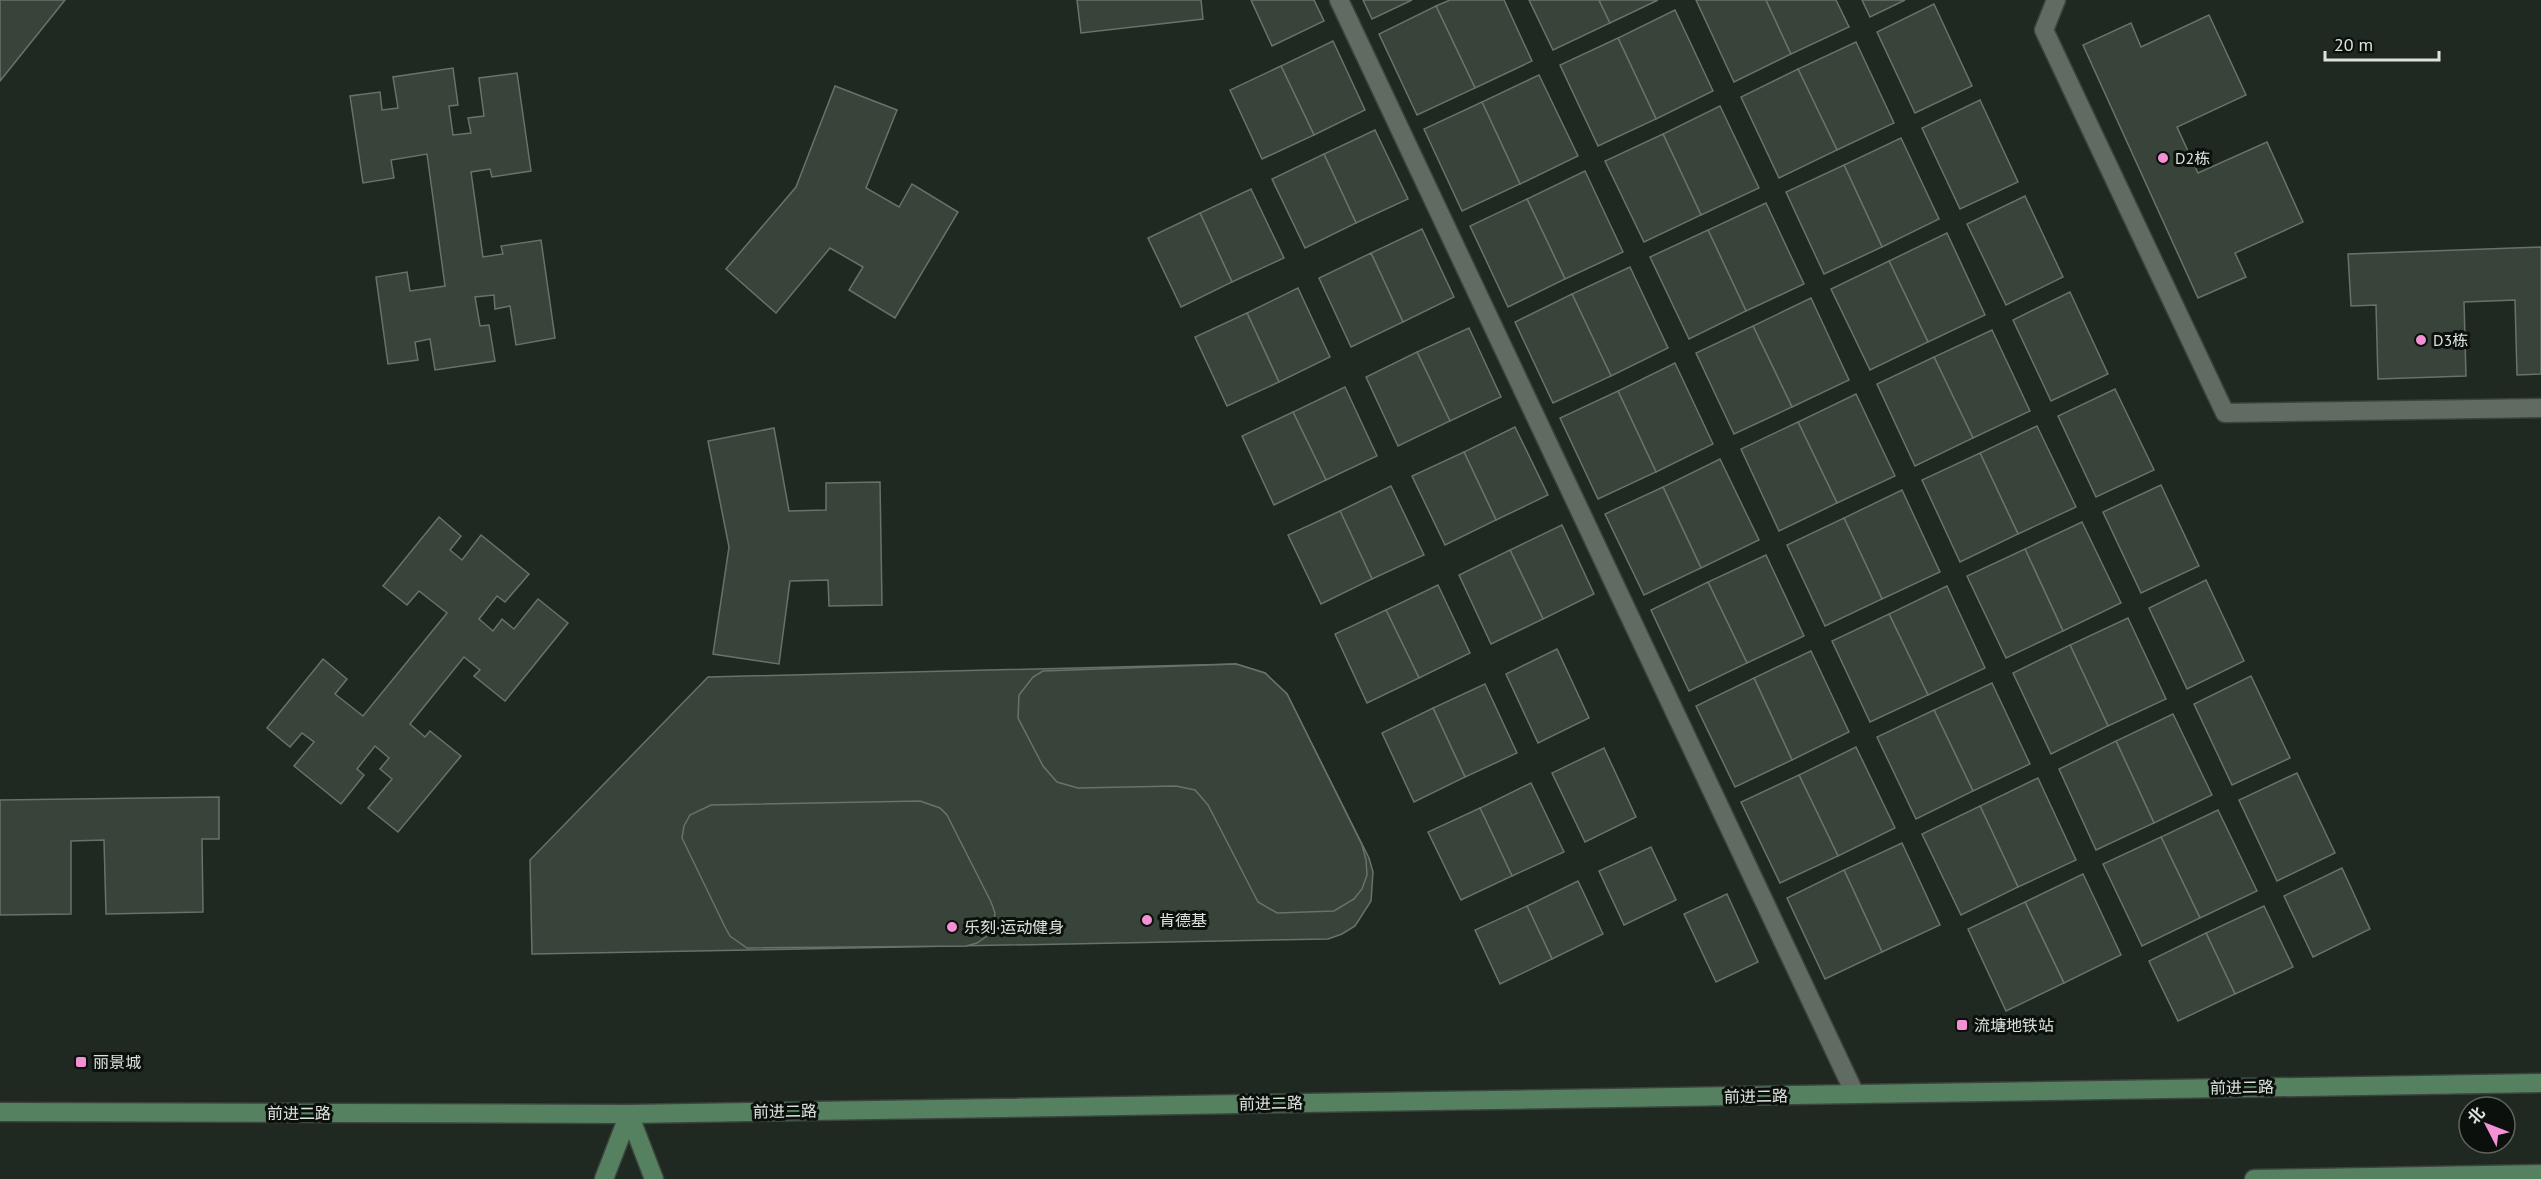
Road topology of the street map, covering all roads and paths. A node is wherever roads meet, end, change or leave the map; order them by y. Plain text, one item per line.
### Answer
1 (1339, 0) edge
2 (2056, 0) edge
3 (2541, 408) edge
4 (2541, 1083) edge
5 (1855, 1094) junction
6 (0, 1112) edge
7 (629, 1114) junction
8 (2541, 1174) edge
9 (603, 1179) edge
10 (654, 1179) edge
11 (2254, 1179) edge

1 - 5 street
2 - 3 street
4 - 5 main road, 前进二路
5 - 7 main road, 前进二路
6 - 7 main road, 前进二路
7 - 9 main road
7 - 10 main road
8 - 11 main road

